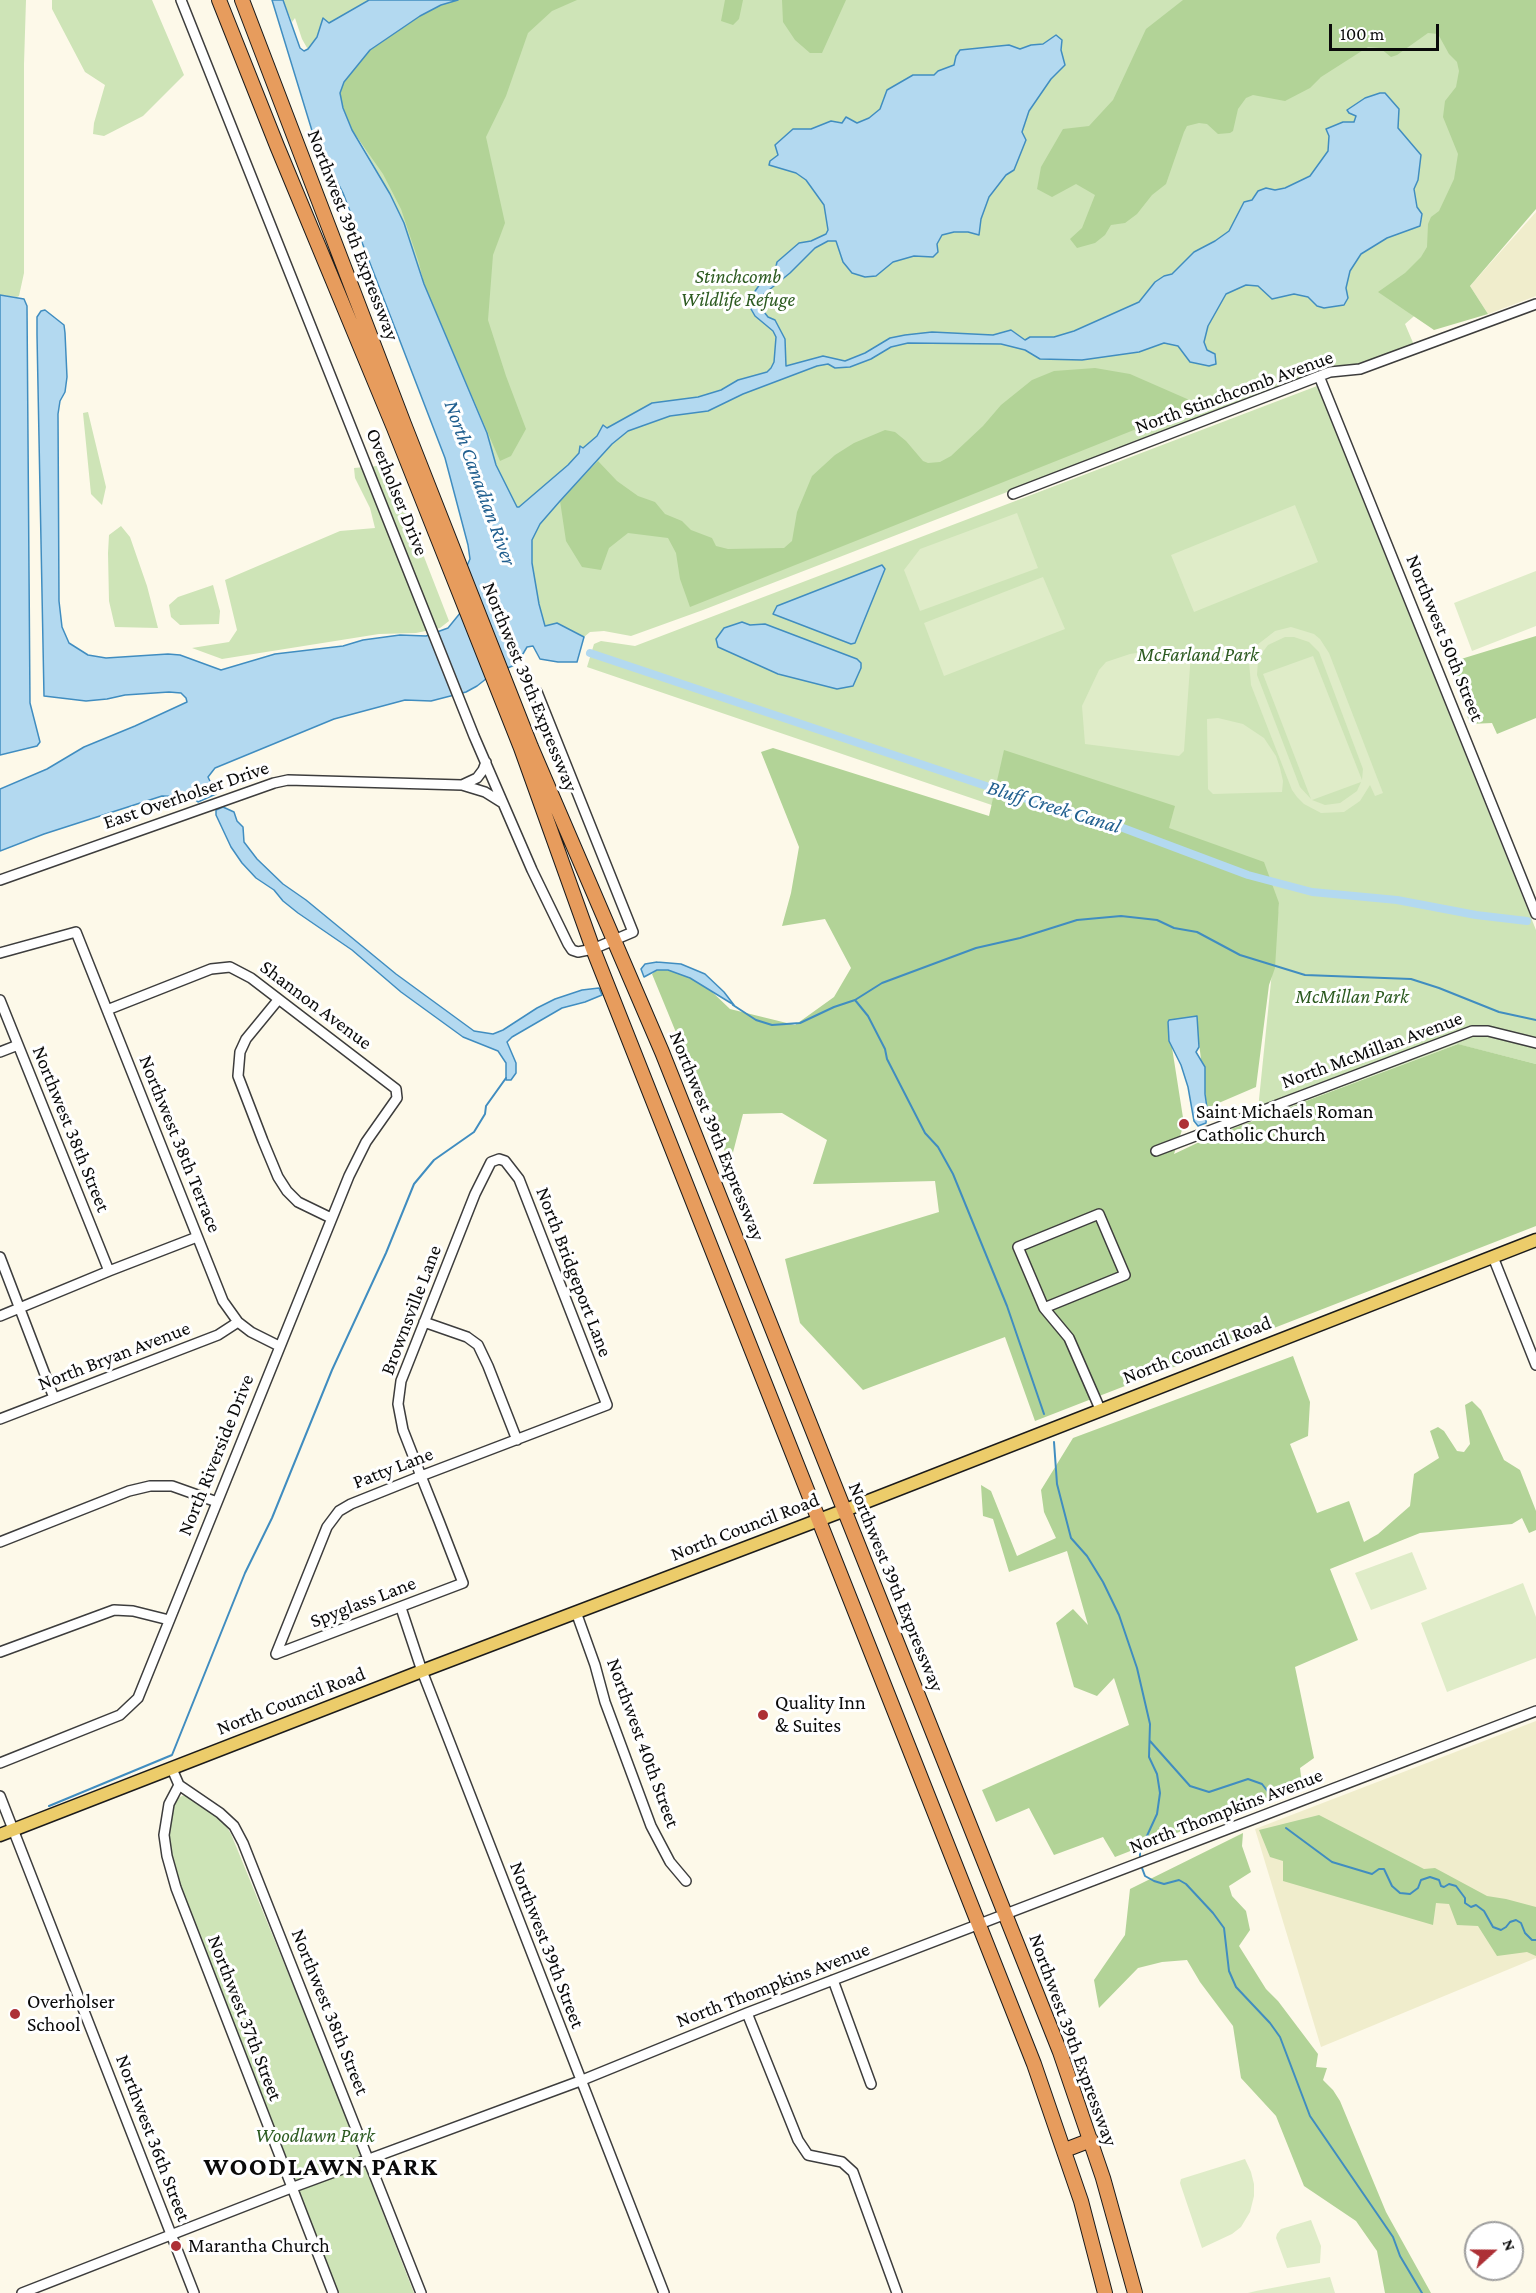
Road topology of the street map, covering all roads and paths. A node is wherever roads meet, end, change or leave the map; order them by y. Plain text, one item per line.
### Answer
1 (182, 0) edge
2 (219, 0) edge
3 (242, 0) edge
4 (1536, 304) edge
5 (1319, 376) junction
6 (399, 426) junction
7 (1013, 494) dead end
8 (537, 692) dead end
9 (505, 693) junction
10 (486, 762) junction
11 (462, 786) junction
12 (503, 804) junction
13 (0, 880) edge
14 (1536, 914) edge
15 (616, 940) junction
16 (593, 949) junction
17 (0, 953) edge
18 (0, 1000) edge
19 (278, 1000) junction
20 (107, 1010) junction
21 (1536, 1043) edge
22 (18, 1045) junction
23 (0, 1052) edge
24 (396, 1089) joint
25 (1156, 1151) dead end
26 (499, 1159) joint
27 (331, 1218) junction
28 (197, 1237) junction
29 (1536, 1240) edge
30 (0, 1257) edge
31 (1493, 1257) junction
32 (109, 1270) junction
33 (20, 1308) junction
34 (1044, 1308) junction
35 (0, 1316) edge
36 (238, 1322) junction
37 (424, 1322) junction
38 (279, 1346) junction
39 (1536, 1365) edge
40 (54, 1398) junction
41 (607, 1405) joint
42 (1101, 1409) junction
43 (0, 1419) edge
44 (517, 1440) junction
45 (422, 1476) junction
46 (217, 1502) junction
47 (845, 1510) junction
48 (819, 1520) junction
49 (0, 1542) edge
50 (463, 1583) joint
51 (401, 1608) junction
52 (576, 1612) junction
53 (169, 1620) junction
54 (0, 1652) edge
55 (276, 1654) joint
56 (422, 1671) junction
57 (1536, 1711) edge
58 (0, 1763) edge
59 (172, 1769) junction
60 (179, 1785) junction
61 (0, 1796) edge
62 (14, 1830) junction
63 (0, 1835) edge
64 (686, 1881) dead end
65 (1006, 1915) junction
66 (979, 1924) junction
67 (833, 1980) junction
68 (747, 2013) junction
69 (580, 2081) junction
70 (871, 2084) dead end
71 (1091, 2140) junction
72 (1065, 2150) junction
73 (369, 2160) junction
74 (291, 2188) junction
75 (172, 2236) junction
76 (22, 2293) edge
77 (194, 2293) edge
78 (333, 2293) edge
79 (421, 2293) edge
80 (664, 2293) edge
81 (897, 2293) edge
82 (1105, 2293) edge
83 (1135, 2293) edge

1 - 10 street, Overholser Drive
2 - 6 highway, Northwest 39th Expressway
3 - 6 highway, Northwest 39th Expressway
4 - 5 street, North Stinchcomb Avenue
5 - 7 street, North Stinchcomb Avenue
5 - 14 street, Northwest 50th Street
6 - 9 highway, Northwest 39th Expressway
8 - 15 street
9 - 15 highway, Northwest 39th Expressway
9 - 16 highway, Northwest 39th Expressway
10 - 11 street
10 - 12 street, Overholser Drive
11 - 12 street, East Overholser Drive
11 - 13 street, East Overholser Drive
12 - 16 street, Overholser Drive
15 - 16 street
15 - 47 highway, Northwest 39th Expressway
16 - 48 highway, Northwest 39th Expressway
17 - 20 street, Northwest 38th Terrace
18 - 22 street, Northwest 38th Street
19 - 20 street, Shannon Avenue
19 - 24 street, Shannon Avenue
19 - 27 street
20 - 28 street, Northwest 38th Terrace
21 - 25 street, North McMillan Avenue
22 - 23 street
22 - 32 street, Northwest 38th Street
24 - 27 street, North Riverside Drive
26 - 37 street, Brownsville Lane
26 - 41 street, North Bridgeport Lane
27 - 38 street, North Riverside Drive
28 - 32 street
28 - 36 street, Northwest 38th Terrace
29 - 31 main road, North Council Road
30 - 33 street
31 - 39 street
31 - 42 main road, North Council Road
32 - 33 street
33 - 35 street
33 - 40 street
34 - 34 street
34 - 42 street
36 - 38 street, Northwest 38th Terrace
36 - 40 street, North Bryan Avenue
37 - 44 street
37 - 45 street, Brownsville Lane
38 - 46 street, North Riverside Drive
40 - 43 street, North Bryan Avenue
41 - 44 street, Patty Lane
42 - 47 main road, North Council Road
44 - 45 street, Patty Lane
45 - 50 street, Brownsville Lane
45 - 55 street, Patty Lane
46 - 49 street
46 - 53 street, North Riverside Drive
47 - 48 main road, North Council Road
47 - 65 highway, Northwest 39th Expressway
48 - 52 main road, North Council Road
48 - 66 highway, Northwest 39th Expressway
50 - 51 street, Spyglass Lane
51 - 55 street, Spyglass Lane
51 - 56 street, Northwest 39th Street
52 - 56 main road, North Council Road
52 - 64 street, Northwest 40th Street
53 - 54 street
53 - 58 street, North Riverside Drive
56 - 59 main road, North Council Road
56 - 69 street, Northwest 39th Street
57 - 65 street, North Thompkins Avenue
59 - 60 street
59 - 62 main road, North Council Road
60 - 73 street, Northwest 38th Street
60 - 74 street, Northwest 37th Street
61 - 62 street, Northwest 36th Street
62 - 63 main road, North Council Road
62 - 75 street, Northwest 36th Street
65 - 66 street, North Thompkins Avenue
65 - 71 highway, Northwest 39th Expressway
66 - 67 street, North Thompkins Avenue
66 - 72 highway, Northwest 39th Expressway
67 - 68 street, North Thompkins Avenue
67 - 70 street
68 - 69 street, North Thompkins Avenue
68 - 81 street
69 - 73 street, North Thompkins Avenue
69 - 80 street, Northwest 39th Street
71 - 72 highway
71 - 83 highway, Northwest 39th Expressway
72 - 82 highway, Northwest 39th Expressway
73 - 74 street, North Thompkins Avenue
73 - 79 street, Northwest 38th Street
74 - 75 street, North Thompkins Avenue
74 - 78 street, Northwest 37th Street
75 - 76 street, North Thompkins Avenue
75 - 77 street, Northwest 36th Street

